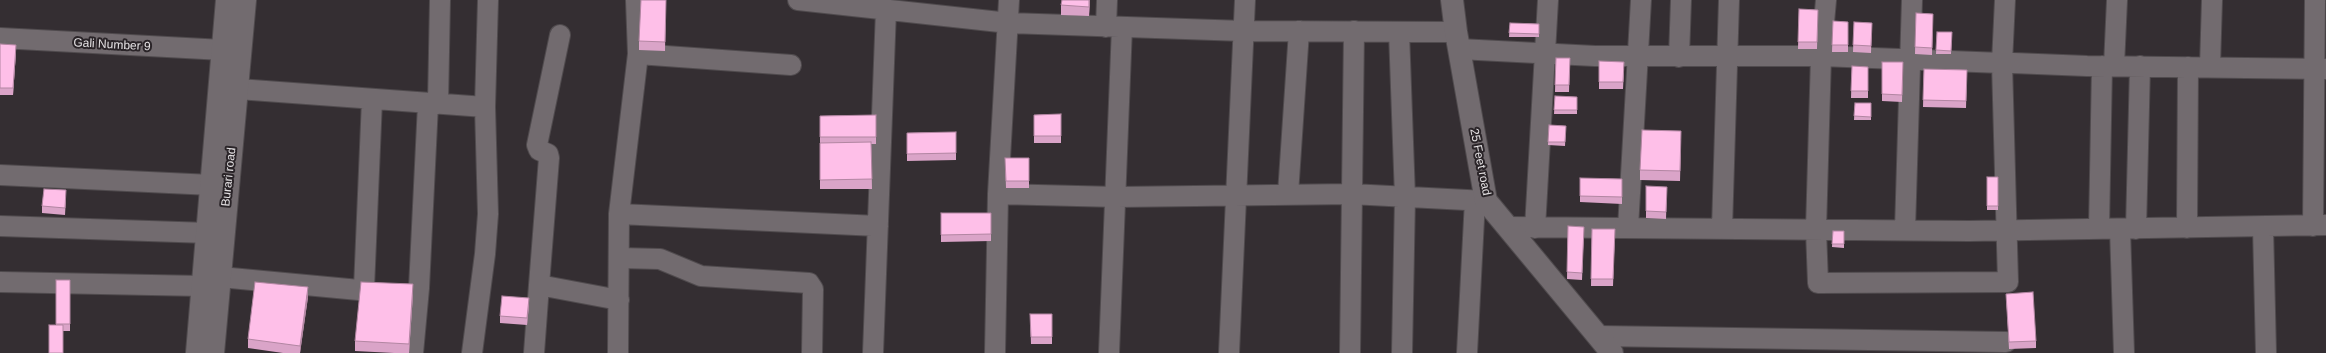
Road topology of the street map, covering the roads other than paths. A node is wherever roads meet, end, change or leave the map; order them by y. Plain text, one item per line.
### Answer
1 (227, 0) edge
2 (245, 0) edge
3 (440, 0) edge
4 (488, 0) edge
5 (636, 0) edge
6 (798, 0) edge
7 (1009, 0) edge
8 (1107, 0) edge
9 (1245, 0) edge
10 (1452, 0) edge
11 (1548, 0) edge
12 (1641, 0) edge
13 (1681, 0) edge
14 (1729, 0) edge
15 (1826, 0) edge
16 (1912, 0) edge
17 (2005, 0) edge
18 (2117, 0) edge
19 (2212, 0) edge
20 (2315, 0) edge
21 (915, 7) edge
22 (886, 10) junction
23 (1009, 23) junction
24 (1114, 27) junction
25 (1244, 31) junction
26 (1299, 31) junction
27 (1354, 32) junction
28 (1399, 32) junction
29 (560, 35) dead end
30 (0, 38) edge
31 (1457, 41) junction
32 (223, 50) junction
33 (638, 54) junction
34 (1544, 54) junction
35 (1822, 56) junction
36 (1638, 57) junction
37 (1679, 57) junction
38 (1729, 57) junction
39 (1909, 59) junction
40 (2002, 63) junction
41 (791, 65) dead end
42 (2108, 66) junction
43 (2140, 66) junction
44 (2188, 67) junction
45 (2210, 67) junction
46 (2321, 69) edge
47 (238, 89) junction
48 (372, 100) junction
49 (433, 104) junction
50 (485, 107) junction
51 (0, 175) edge
52 (212, 185) junction
53 (998, 194) junction
54 (1235, 194) junction
55 (1288, 194) junction
56 (1351, 194) junction
57 (1116, 197) junction
58 (1405, 197) junction
59 (1481, 200) junction
60 (619, 214) junction
61 (0, 226) edge
62 (878, 226) junction
63 (2319, 226) edge
64 (1508, 227) junction
65 (2263, 227) junction
66 (1535, 228) junction
67 (1628, 228) junction
68 (2187, 228) junction
69 (1722, 229) junction
70 (2099, 229) junction
71 (2128, 229) junction
72 (1816, 230) junction
73 (1905, 230) junction
74 (2006, 230) junction
75 (208, 232) junction
76 (620, 258) junction
77 (211, 281) junction
78 (0, 282) edge
79 (539, 285) junction
80 (619, 300) junction
81 (1598, 336) junction
82 (2006, 342) dead end
83 (197, 353) edge
84 (213, 353) edge
85 (413, 353) edge
86 (472, 353) edge
87 (534, 353) edge
88 (618, 353) edge
89 (812, 353) edge
90 (873, 353) edge
91 (995, 353) edge
92 (1109, 353) edge
93 (1229, 353) edge
94 (1350, 353) edge
95 (1402, 353) edge
96 (1468, 353) edge
97 (1612, 353) edge
98 (2124, 353) edge
99 (2266, 353) edge

1 - 32 main road, Burari road
2 - 47 main road, Burari road
3 - 49 street
4 - 50 street
5 - 33 street
6 - 22 street
7 - 23 street
8 - 24 street
9 - 25 street
10 - 31 main road, 25 Feet road
11 - 34 street
12 - 36 street
13 - 37 street
14 - 38 street
15 - 35 street
16 - 39 street
17 - 40 street
18 - 42 street
19 - 45 street
20 - 46 street
21 - 22 street
21 - 23 street
22 - 62 street
23 - 24 street
23 - 53 street
24 - 25 street
24 - 57 street
25 - 26 street
25 - 54 street
26 - 27 street
26 - 55 street
27 - 28 street
27 - 56 street
28 - 31 street
28 - 58 street
29 - 79 street
30 - 32 street, Gali Number 9
31 - 34 street
31 - 59 main road, 25 Feet road
32 - 52 main road, Burari road
33 - 41 street
33 - 60 street
34 - 36 street
34 - 66 street
35 - 38 street
35 - 39 street
35 - 72 street
36 - 37 street
36 - 67 street
37 - 38 street
38 - 69 street
39 - 40 street
39 - 73 street
40 - 42 street
40 - 74 street
42 - 43 street
42 - 70 street
43 - 44 street
43 - 71 street
44 - 45 street
44 - 68 street
45 - 46 street
46 - 63 street
47 - 48 street
47 - 77 main road, Burari road
48 - 49 street
48 - 77 street
49 - 50 street
49 - 85 street
50 - 86 street
51 - 52 street
52 - 75 main road, Burari road
53 - 57 street
53 - 91 street
54 - 55 street
54 - 57 street
54 - 93 street
55 - 56 street
56 - 58 street
56 - 94 street
57 - 92 street
58 - 59 street
58 - 95 street
59 - 64 main road, 25 Feet road
59 - 96 street
60 - 62 street
60 - 76 street
61 - 75 street
62 - 90 street
63 - 65 street
64 - 66 street
64 - 81 main road, 25 Feet road
65 - 68 street
65 - 99 street
66 - 67 street
67 - 69 street
68 - 71 street
69 - 72 street
70 - 71 street
70 - 74 street
71 - 98 street
72 - 73 street
72 - 74 street
73 - 74 street
75 - 77 main road, Burari road
76 - 80 street
76 - 89 street
77 - 78 street
77 - 83 main road, Burari road
77 - 84 main road, Burari road
79 - 80 street
79 - 87 street
80 - 88 street
81 - 82 street
81 - 97 main road, 25 Feet road

